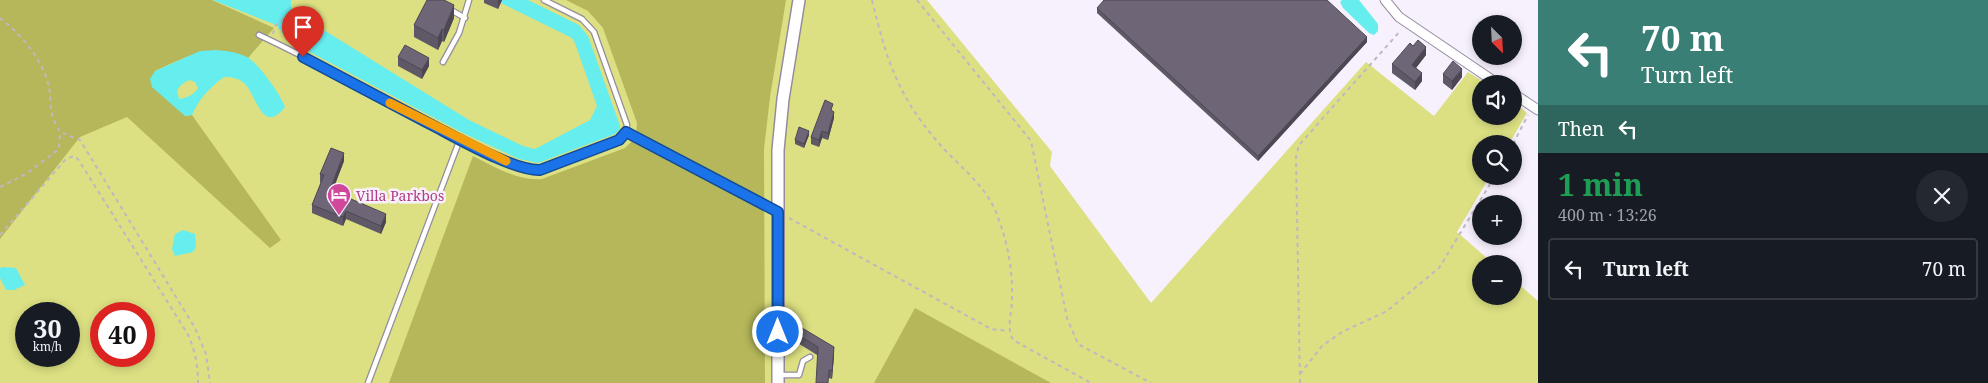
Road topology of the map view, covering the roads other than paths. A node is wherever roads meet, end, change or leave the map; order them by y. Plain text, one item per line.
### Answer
1 (469, 0) edge
2 (544, 0) edge
3 (799, 0) edge
4 (1385, 0) edge
5 (442, 5) edge
6 (465, 18) junction
7 (259, 35) dead end
8 (443, 62) dead end
9 (1485, 75) edge
10 (1522, 99) edge
11 (1536, 109) edge
12 (626, 132) junction
13 (460, 139) junction
14 (778, 212) junction
15 (810, 357) dead end
16 (778, 379) edge
17 (368, 383) edge

1 - 6 lane
2 - 12 lane
3 - 14 street
4 - 9 street
5 - 6 lane
6 - 8 lane
7 - 13 lane
10 - 11 street
12 - 13 lane
12 - 14 lane
13 - 17 lane
14 - 16 street
15 - 16 lane

